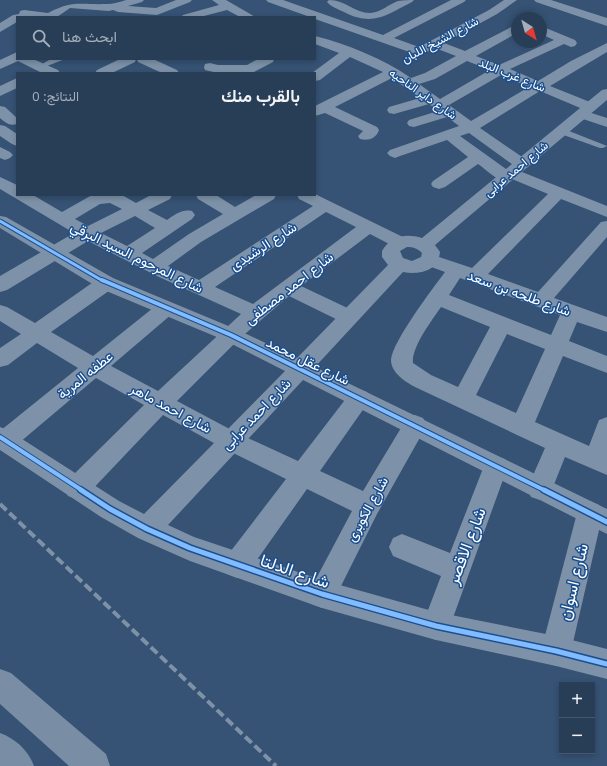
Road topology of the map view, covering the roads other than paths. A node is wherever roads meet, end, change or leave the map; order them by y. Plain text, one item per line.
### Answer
1 (136, 0) edge
2 (186, 0) edge
3 (272, 0) edge
4 (388, 0) edge
5 (499, 0) edge
6 (511, 0) edge
7 (540, 0) edge
8 (552, 0) edge
9 (335, 1) edge
10 (289, 2) edge
11 (403, 2) edge
12 (37, 4) dead end
13 (110, 5) edge
14 (475, 5) edge
15 (565, 8) junction
16 (238, 10) edge
17 (308, 13) junction
18 (20, 16) edge
19 (51, 16) edge
20 (194, 16) edge
21 (547, 16) edge
22 (16, 18) edge
23 (606, 19) edge
24 (332, 21) junction
25 (511, 24) edge
26 (511, 26) edge
27 (588, 26) dead end
28 (0, 28) edge
29 (316, 28) edge
30 (547, 32) edge
31 (565, 36) junction
32 (436, 38) junction
33 (384, 39) junction
34 (316, 40) edge
35 (607, 47) edge
36 (419, 51) junction
37 (14, 52) edge
38 (349, 52) junction
39 (594, 54) junction
40 (465, 56) junction
41 (607, 59) edge
42 (26, 60) edge
43 (60, 60) edge
44 (128, 60) edge
45 (145, 60) edge
46 (266, 60) edge
47 (0, 65) edge
48 (396, 65) junction
49 (46, 67) edge
50 (210, 67) dead end
51 (499, 70) junction
52 (246, 71) edge
53 (110, 72) edge
54 (168, 72) edge
55 (316, 76) edge
56 (16, 83) edge
57 (410, 83) junction
58 (539, 86) junction
59 (0, 92) edge
60 (607, 93) edge
61 (441, 105) junction
62 (320, 109) edge
63 (0, 110) edge
64 (394, 110) dead end
65 (586, 111) junction
66 (414, 122) dead end
67 (7, 123) edge
68 (607, 123) edge
69 (471, 127) junction
70 (561, 131) junction
71 (449, 135) junction
72 (365, 136) dead end
73 (16, 139) edge
74 (603, 146) dead end
75 (395, 154) dead end
76 (478, 156) junction
77 (513, 172) junction
78 (439, 184) dead end
79 (558, 192) junction
80 (27, 196) edge
81 (158, 196) edge
82 (206, 196) edge
83 (266, 196) edge
84 (307, 196) edge
85 (326, 205) junction
86 (136, 209) junction
87 (607, 212) edge
88 (235, 214) junction
89 (186, 215) dead end
90 (62, 220) junction
91 (0, 222) edge
92 (368, 226) junction
93 (607, 226) edge
94 (167, 227) junction
95 (86, 234) junction
96 (399, 242) junction
97 (53, 252) junction
98 (427, 253) junction
99 (128, 254) junction
100 (399, 265) junction
101 (155, 266) junction
102 (465, 273) junction
103 (106, 283) junction
104 (0, 286) edge
105 (287, 287) junction
106 (200, 288) junction
107 (437, 298) junction
108 (541, 301) junction
109 (165, 309) junction
110 (0, 312) edge
111 (256, 312) junction
112 (571, 312) junction
113 (349, 317) junction
114 (502, 324) junction
115 (607, 325) edge
116 (35, 334) junction
117 (231, 335) junction
118 (557, 345) junction
119 (0, 359) edge
120 (607, 365) edge
121 (94, 367) junction
122 (300, 369) junction
123 (359, 398) junction
124 (462, 399) junction
125 (160, 403) junction
126 (415, 425) junction
127 (522, 426) junction
128 (607, 427) edge
129 (2, 439) edge
130 (231, 441) junction
131 (560, 443) junction
132 (602, 463) edge
133 (496, 466) junction
134 (303, 474) junction
135 (77, 488) junction
136 (540, 489) junction
137 (368, 506) junction
138 (598, 517) edge
139 (147, 529) junction
140 (402, 547) dead end
141 (236, 565) junction
142 (457, 569) junction
143 (322, 594) junction
144 (436, 626) junction
145 (556, 651) junction
146 (607, 664) edge
147 (0, 684) edge
148 (0, 749) edge
149 (18, 766) edge
150 (94, 766) edge

1 - 13 street
2 - 13 street
3 - 10 street
4 - 11 street
5 - 14 street
6 - 14 street
7 - 15 street
8 - 23 street
9 - 11 street
9 - 17 street
10 - 17 street
12 - 18 street
13 - 19 street
14 - 25 street
14 - 32 street, شارع الشيخ اللبان
14 - 33 street
15 - 21 street
15 - 23 street
16 - 20 street
17 - 24 street
22 - 28 street
23 - 27 street
24 - 29 street
24 - 33 street
26 - 40 street
30 - 31 street
31 - 39 street
31 - 51 street
32 - 36 street, شارع الشيخ اللبان
32 - 40 street, شارع غرب البلد
33 - 36 street
34 - 38 street, شارع داير الناحيه
35 - 39 street
36 - 48 street, شارع الشيخ اللبان
37 - 47 street
38 - 48 street, شارع داير الناحيه
38 - 55 street
39 - 41 street
39 - 58 street
40 - 51 street, شارع غرب البلد
40 - 57 street
42 - 49 street
43 - 49 lane
44 - 53 street
45 - 54 street
46 - 52 street
48 - 57 street, شارع داير الناحيه
48 - 62 street, شارع الشيخ اللبان
50 - 52 street
51 - 58 street, شارع غرب البلد
51 - 61 street
56 - 59 street
57 - 61 street, شارع داير الناحيه
58 - 65 street, شارع غرب البلد
58 - 69 street
60 - 65 street, شارع احمد عرابى
61 - 64 street
61 - 66 street
61 - 69 street, شارع داير الناحيه
62 - 72 street
63 - 67 street
65 - 68 street, شارع غرب البلد
65 - 70 street, شارع احمد عرابى
67 - 73 street
69 - 71 street
69 - 77 street, شارع داير الناحيه
70 - 74 lane
70 - 77 street, شارع احمد عرابى
71 - 75 street
71 - 76 street
76 - 77 street
76 - 78 street
77 - 79 street
77 - 98 street, شارع احمد عرابى
79 - 87 street
79 - 102 street
80 - 90 street, شارع المرحوم السيد البرقي
81 - 86 street
82 - 88 street
83 - 88 street
84 - 85 street
85 - 92 street
85 - 106 street, شارع الرشيدى
86 - 90 street
86 - 94 street
86 - 95 street
88 - 101 street
89 - 94 street
90 - 95 street, شارع المرحوم السيد البرقي
91 - 97 street, شارع عقل محمد
92 - 96 street
92 - 105 street, شارع احمد مصطفى
93 - 108 street
94 - 99 street
95 - 97 street
95 - 99 street, شارع المرحوم السيد البرقي
96 - 98 street
96 - 100 street
97 - 103 street, شارع عقل محمد
97 - 104 street
98 - 100 street
98 - 102 street, شارع طلحه بن سعد
99 - 101 street, شارع المرحوم السيد البرقي
100 - 113 street, شارع احمد عرابى
101 - 106 street, شارع المرحوم السيد البرقي
102 - 107 street
102 - 108 street, شارع طلحه بن سعد
103 - 109 street, شارع عقل محمد
103 - 116 street
105 - 111 street, شارع احمد مصطفى
105 - 113 street
106 - 111 street, شارع المرحوم السيد البرقي
107 - 114 street
107 - 124 street
108 - 112 street, شارع طلحه بن سعد
109 - 117 street, شارع عقل محمد
109 - 121 street, عطفه المرية
110 - 116 street, شارع احمد ماهر
111 - 117 street, شارع احمد مصطفى
112 - 115 street, شارع طلحه بن سعد
112 - 118 street
113 - 122 street, شارع احمد عرابى
114 - 118 street
114 - 124 street
116 - 119 street
116 - 121 street, شارع احمد ماهر
117 - 122 street, شارع عقل محمد
117 - 125 street, شارع احمد مصطفى
118 - 120 street
118 - 127 street
121 - 125 street, شارع احمد ماهر
121 - 129 street, عطفه المرية
122 - 123 street, شارع عقل محمد
122 - 130 street, شارع احمد عرابى
123 - 126 street, شارع عقل محمد
123 - 134 street
124 - 127 street
125 - 130 street, شارع احمد ماهر
125 - 135 street, شارع احمد مصطفى
126 - 133 street, شارع عقل محمد
126 - 137 street, شارع الكوبرى
127 - 131 street
128 - 132 street
129 - 135 street, شارع الدلتا
130 - 134 street, شارع احمد ماهر
130 - 139 street, شارع احمد عرابى
131 - 132 street
131 - 136 street
133 - 136 street, شارع عقل محمد
133 - 142 street, شارع الاقصر
134 - 137 street, شارع احمد ماهر
134 - 141 street
135 - 139 street, شارع الدلتا
136 - 138 street, شارع عقل محمد
137 - 143 street, شارع الكوبرى
138 - 145 street, شارع اسوان
139 - 141 street, شارع الدلتا
140 - 142 street
141 - 143 street, شارع الدلتا
142 - 144 street, شارع الاقصر
143 - 144 street, شارع الدلتا
144 - 145 street, شارع الدلتا
145 - 146 street, شارع الدلتا
147 - 150 main road
148 - 149 main road

